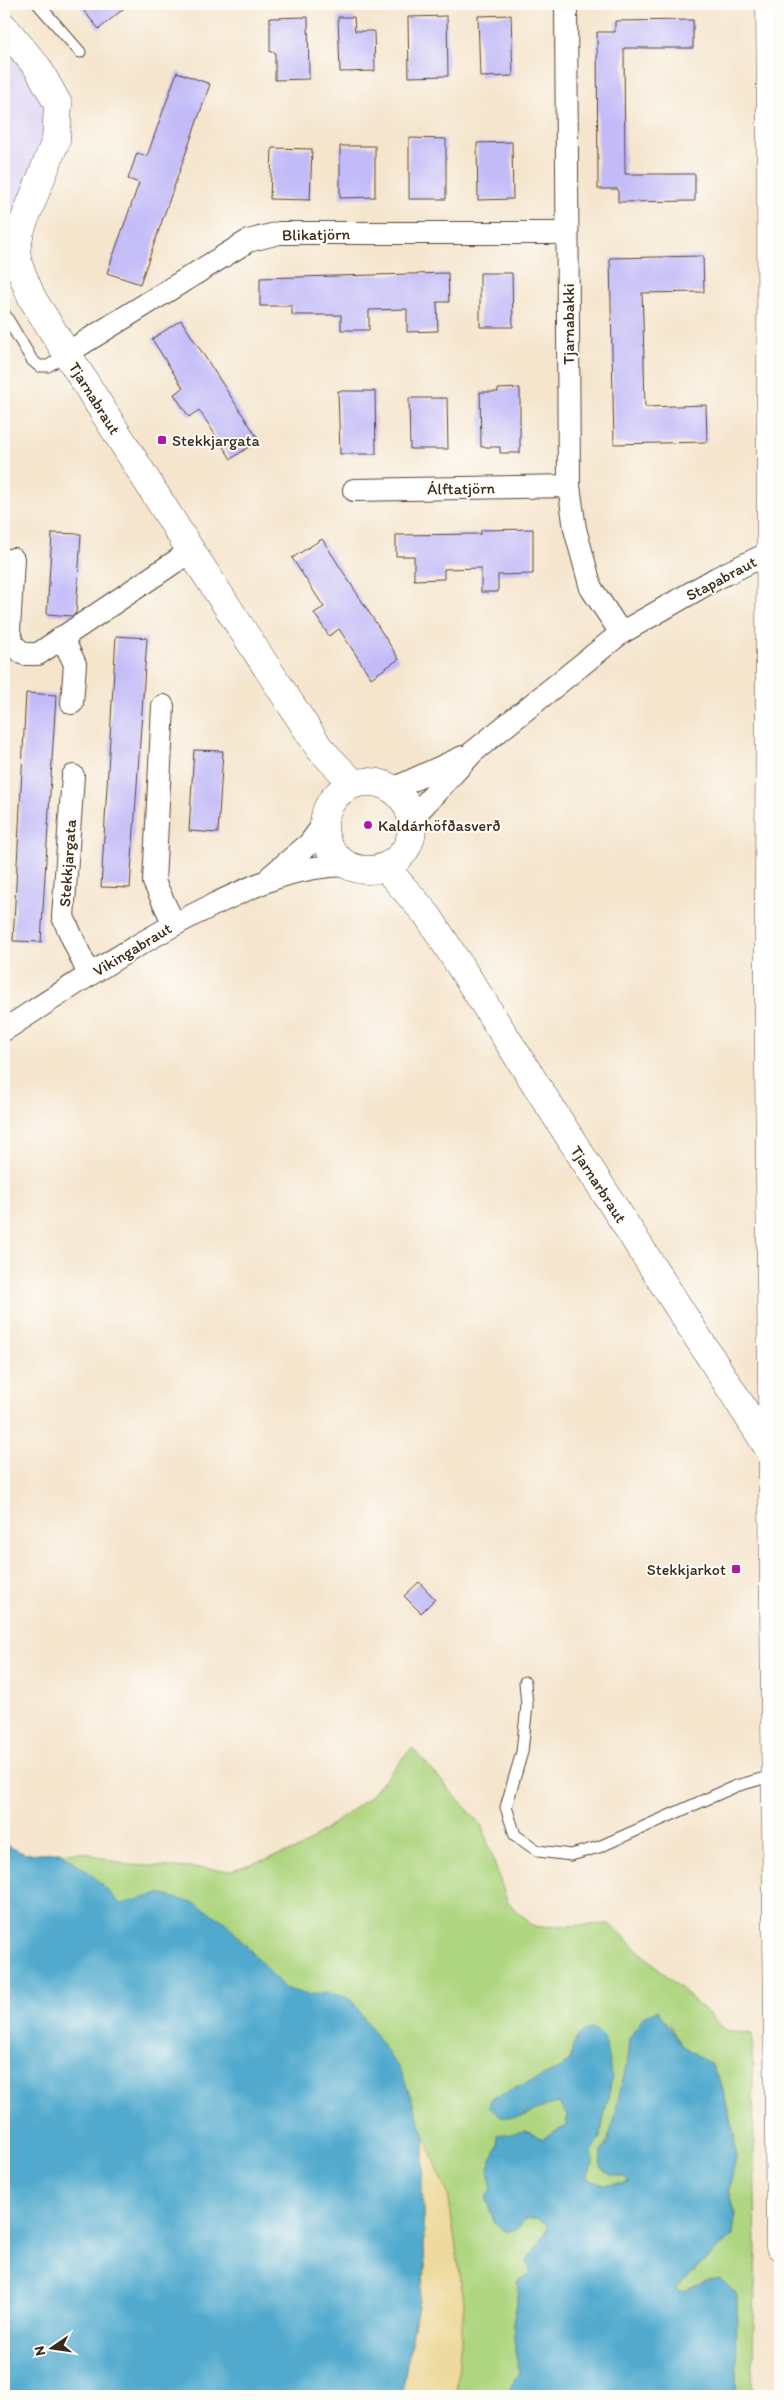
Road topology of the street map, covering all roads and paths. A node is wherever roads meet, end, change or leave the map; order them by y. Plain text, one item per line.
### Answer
1 (38, 4) edge
2 (566, 4) edge
3 (770, 4) edge
4 (4, 27) edge
5 (80, 52) dead end
6 (567, 233) junction
7 (4, 314) edge
8 (68, 353) junction
9 (569, 486) junction
10 (354, 490) dead end
11 (191, 552) junction
12 (772, 552) junction
13 (13, 560) dead end
14 (621, 633) junction
15 (62, 637) junction
16 (72, 703) dead end
17 (162, 706) dead end
18 (320, 749) junction
19 (473, 752) junction
20 (72, 776) dead end
21 (354, 784) junction
22 (393, 789) junction
23 (328, 812) junction
24 (412, 818) junction
25 (394, 859) junction
26 (347, 865) junction
27 (266, 879) junction
28 (174, 924) junction
29 (89, 975) junction
30 (4, 1030) edge
31 (771, 1452) junction
32 (776, 1591) edge
33 (777, 1681) edge
34 (525, 1682) dead end
35 (775, 1775) junction
36 (780, 2246) edge

1 - 5 lane
2 - 6 street, Tjarnabakki
3 - 12 street, Stapabraut
4 - 8 street, Tjarnabraut
6 - 8 street, Blikatjörn
6 - 9 street, Tjarnabakki
7 - 8 lane
8 - 11 street, Tjarnabraut
9 - 10 street, Álftatjörn
9 - 14 street, Tjarnabakki
11 - 15 street
11 - 18 street, Tjarnabraut
12 - 14 street, Stapabraut
12 - 31 street
13 - 15 street
14 - 19 street, Stapabraut
15 - 16 street
17 - 28 street
18 - 21 street, Tjarnabraut
18 - 23 street, Tjarnabraut
19 - 22 street, Stapabraut
19 - 24 street, Stapabraut
20 - 29 street, Stekkjargata
21 - 22 street
21 - 23 street
22 - 24 street
23 - 26 street
23 - 27 street, Vikingabraut
24 - 25 street
25 - 26 street
25 - 31 street, Tjarnarbraut
26 - 27 street, Vikingabraut
27 - 28 street, Vikingabraut
28 - 29 street, Vikingabraut
29 - 30 street, Vikingabraut
31 - 32 street
32 - 33 street
33 - 35 street
34 - 35 lane
35 - 36 street

